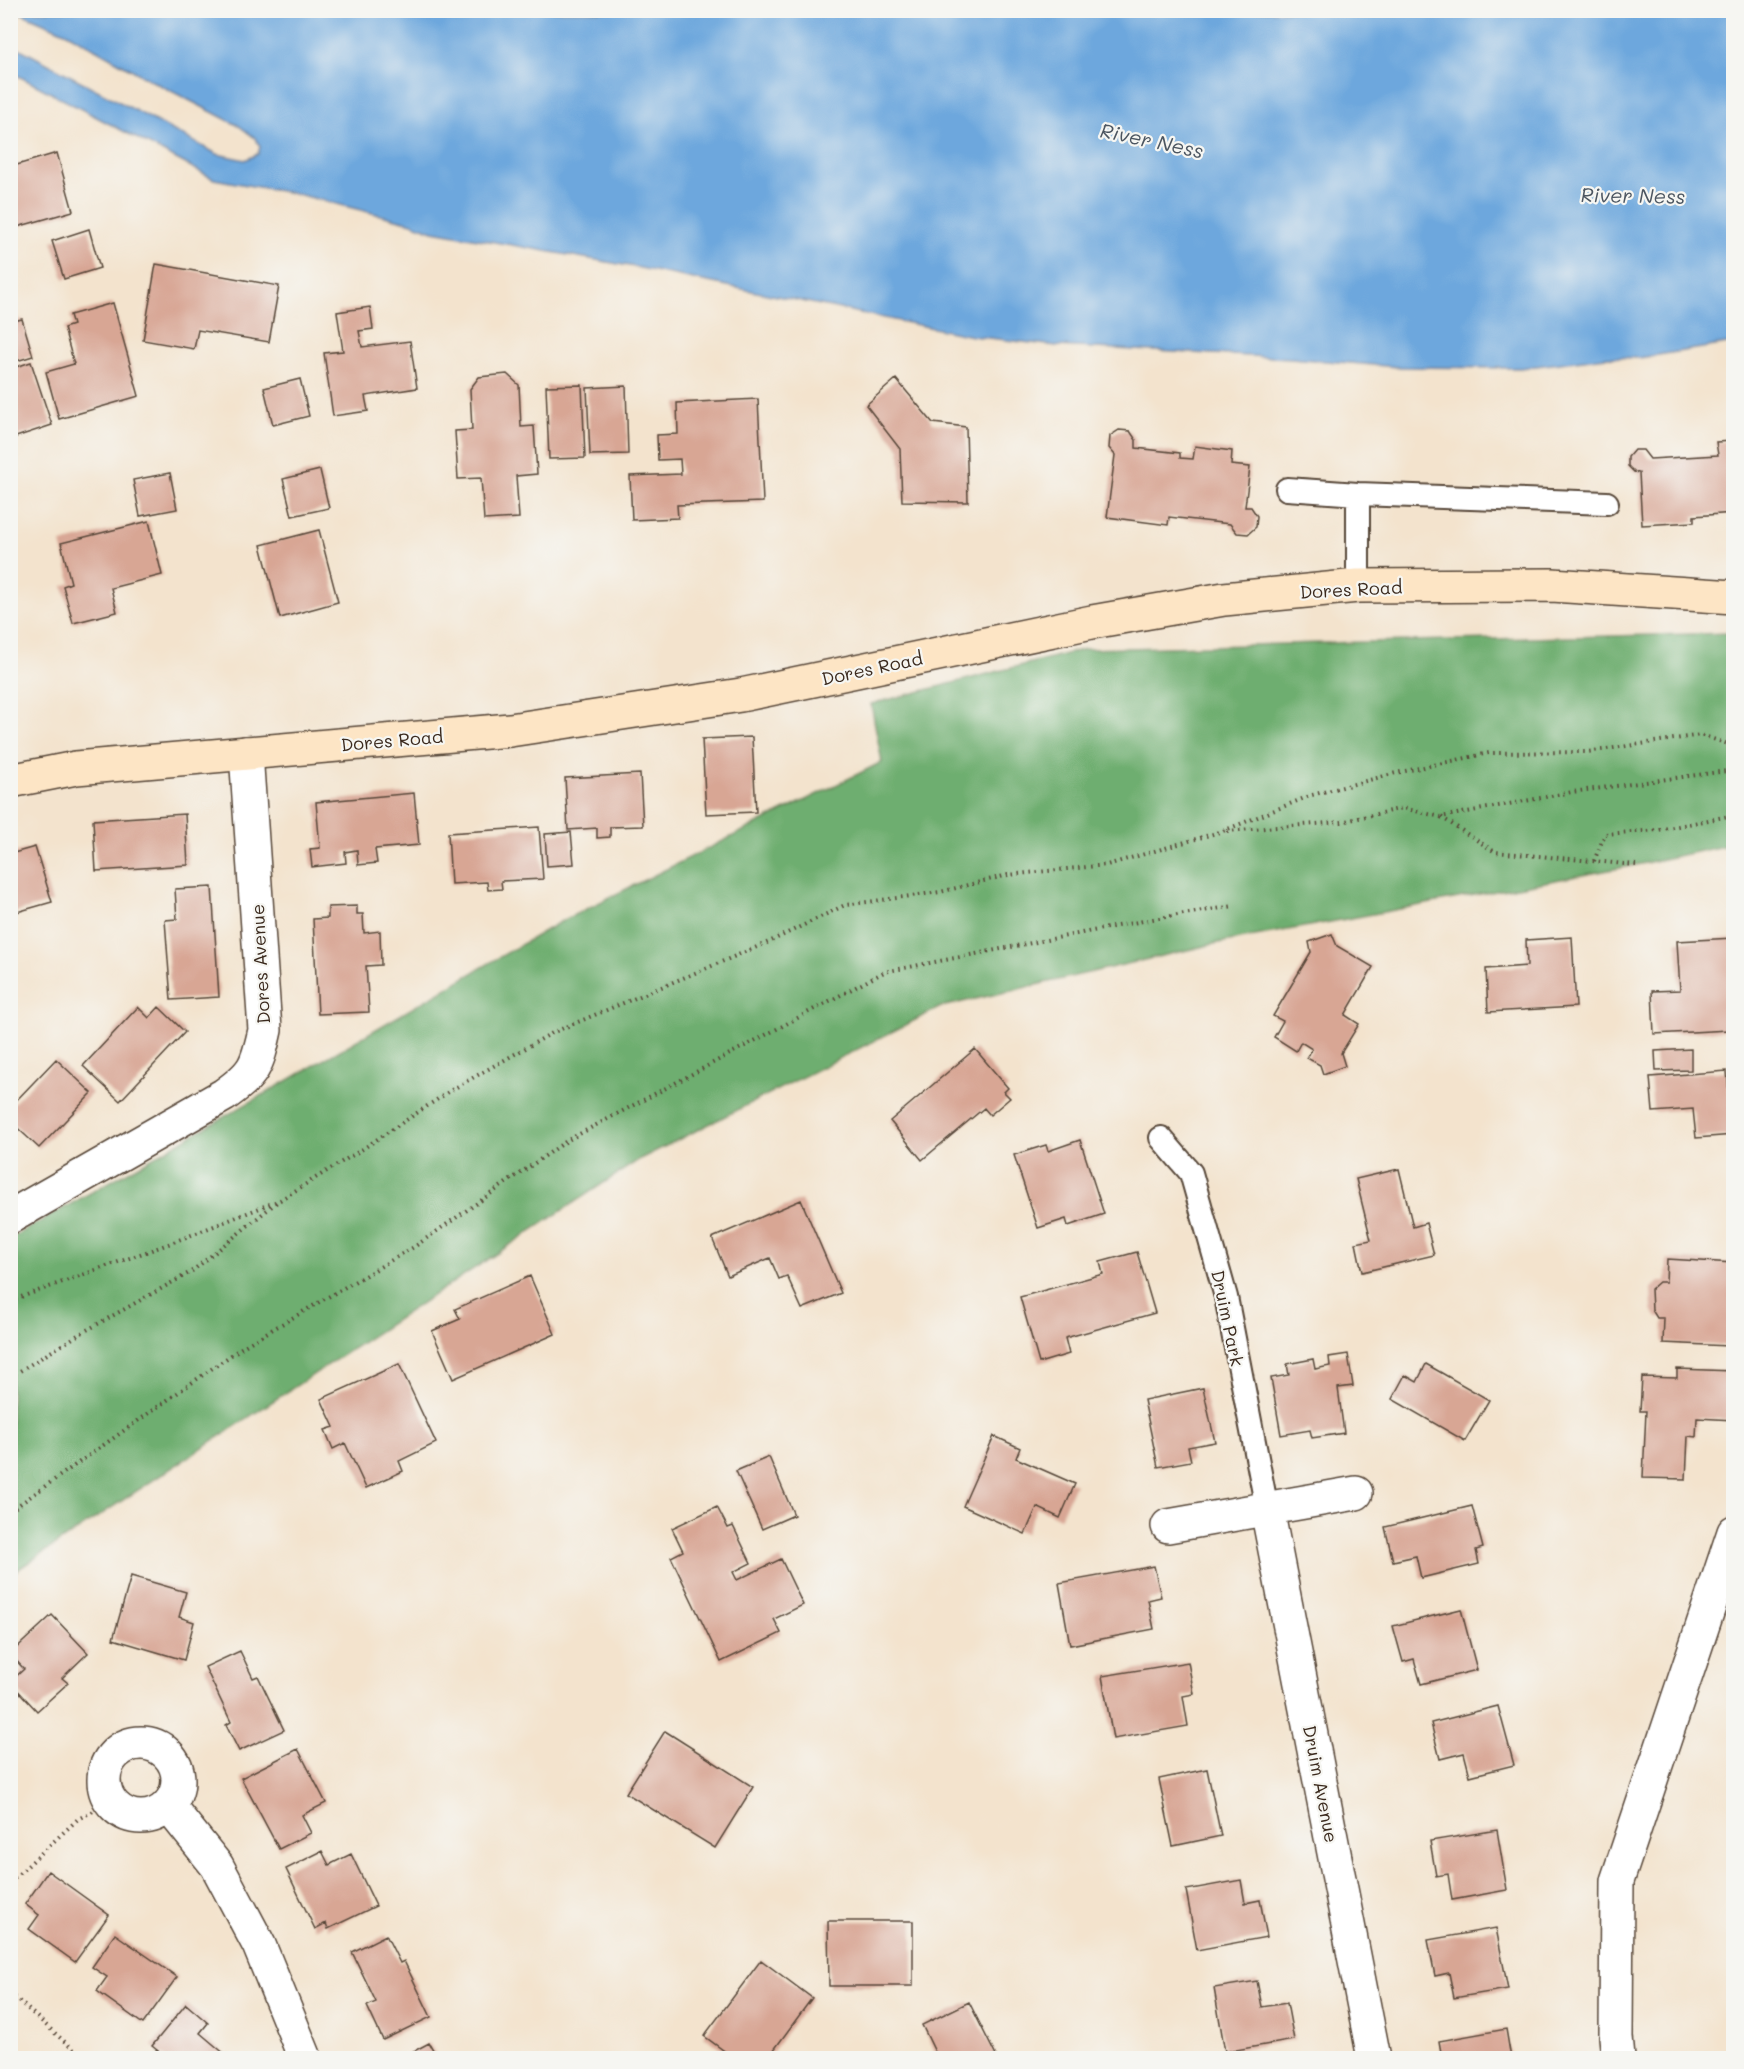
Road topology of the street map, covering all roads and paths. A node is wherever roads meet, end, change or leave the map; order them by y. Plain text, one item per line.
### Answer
1 (1287, 489) dead end
2 (1358, 494) junction
3 (1607, 503) dead end
4 (1358, 586) junction
5 (1734, 597) edge
6 (1734, 746) edge
7 (246, 753) junction
8 (1734, 770) edge
9 (10, 781) edge
10 (1734, 815) edge
11 (1441, 818) junction
12 (1223, 831) junction
13 (1594, 861) junction
14 (1636, 865) dead end
15 (1234, 906) dead end
16 (1161, 1138) dead end
17 (280, 1200) junction
18 (10, 1217) edge
19 (10, 1301) edge
20 (10, 1377) edge
21 (1356, 1493) dead end
22 (1267, 1509) junction
23 (10, 1510) edge
24 (1168, 1526) dead end
25 (1734, 1532) edge
26 (111, 1802) junction
27 (168, 1805) junction
28 (10, 1881) edge
29 (10, 1993) edge
30 (83, 2058) edge
31 (305, 2058) edge
32 (1374, 2058) edge
33 (1618, 2058) edge

1 - 2 lane
2 - 3 lane
2 - 4 lane
4 - 5 main road, Dores Road
4 - 7 main road, Dores Road
6 - 12 path
7 - 9 main road, Dores Road
7 - 18 street, Dores Avenue
8 - 11 path
10 - 13 path
11 - 12 path
11 - 13 path
12 - 17 path
13 - 14 path
15 - 23 path
16 - 22 lane, Druim Park
17 - 19 path
17 - 20 path
21 - 22 street
22 - 24 street
22 - 32 street, Druim Avenue
25 - 33 street
26 - 27 street
26 - 27 street
26 - 28 path
27 - 31 street
29 - 30 path

